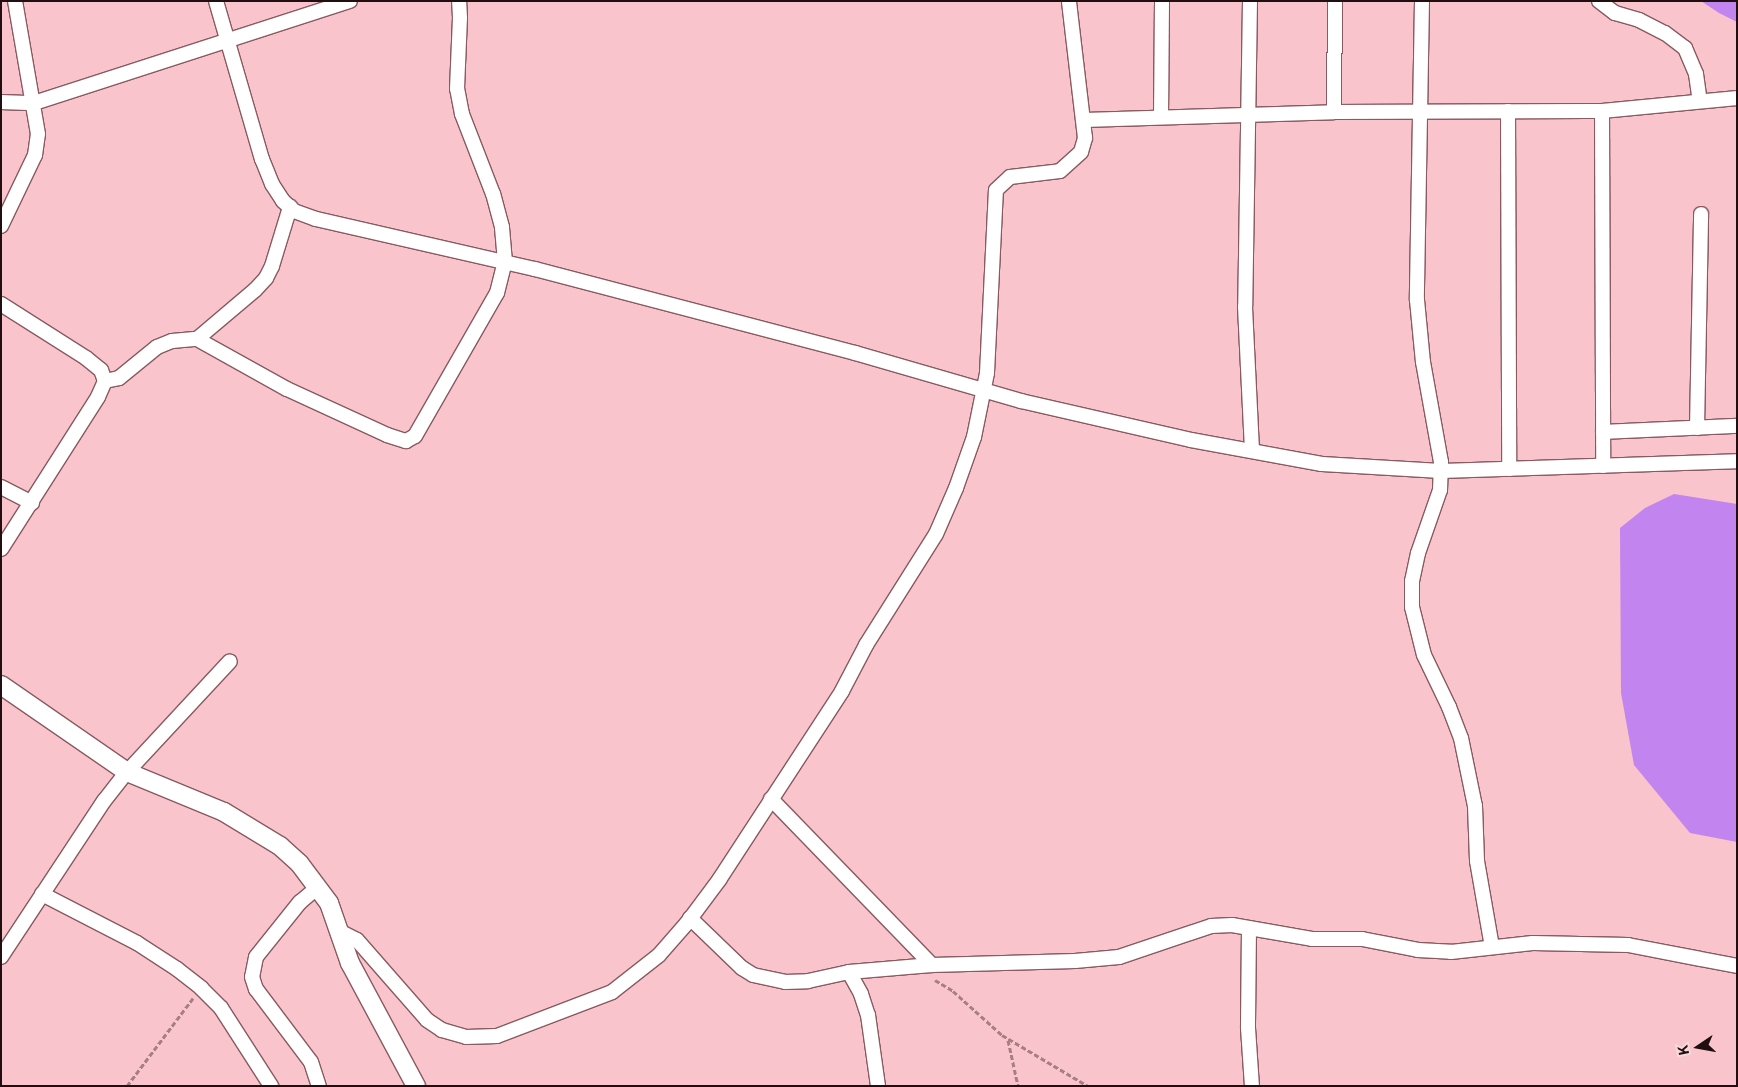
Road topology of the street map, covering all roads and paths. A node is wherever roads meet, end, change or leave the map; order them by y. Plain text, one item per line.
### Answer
1 (15, 1) edge
2 (216, 1) edge
3 (350, 1) edge
4 (459, 1) edge
5 (1069, 1) edge
6 (1162, 1) edge
7 (1250, 1) edge
8 (1335, 1) edge
9 (1422, 1) edge
10 (1599, 1) edge
11 (227, 40) junction
12 (1737, 98) edge
13 (1700, 101) junction
14 (1, 102) edge
15 (34, 103) junction
16 (1420, 111) junction
17 (1508, 111) junction
18 (1602, 111) junction
19 (1334, 112) junction
20 (1248, 114) junction
21 (1161, 117) junction
22 (1084, 120) junction
23 (290, 207) junction
24 (1701, 214) dead end
25 (1, 226) edge
26 (504, 262) junction
27 (1, 304) edge
28 (197, 339) junction
29 (105, 381) junction
30 (983, 388) junction
31 (1737, 426) edge
32 (1697, 428) junction
33 (1603, 432) junction
34 (1252, 451) junction
35 (1737, 461) edge
36 (1603, 466) junction
37 (1509, 469) junction
38 (1441, 471) junction
39 (1, 487) edge
40 (32, 503) junction
41 (1, 549) edge
42 (230, 661) dead end
43 (1, 685) edge
44 (127, 772) junction
45 (771, 799) junction
46 (318, 887) junction
47 (42, 894) junction
48 (690, 918) junction
49 (1249, 928) junction
50 (339, 931) junction
51 (1492, 947) junction
52 (1, 957) edge
53 (932, 965) junction
54 (1737, 966) edge
55 (915, 967) junction
56 (849, 972) junction
57 (201, 988) junction
58 (1008, 1039) junction
59 (127, 1086) edge
60 (271, 1086) edge
61 (319, 1086) edge
62 (416, 1086) edge
63 (878, 1086) edge
64 (1018, 1086) edge
65 (1088, 1086) edge
66 (1252, 1086) edge

1 - 15 street
2 - 11 street
3 - 11 street
4 - 26 street
5 - 22 street
6 - 21 street
7 - 20 street
8 - 19 street
9 - 16 street
10 - 13 street
11 - 15 street
11 - 23 street
12 - 13 street
13 - 18 street
14 - 15 street
15 - 25 street
16 - 17 street
16 - 19 street
16 - 38 street
17 - 18 street
17 - 37 street
18 - 33 street
19 - 20 street
20 - 21 street
20 - 34 street
21 - 22 street
22 - 30 street
23 - 26 street
23 - 28 street
24 - 32 street
26 - 28 street
26 - 30 street
27 - 29 street
28 - 29 street
29 - 40 street
30 - 34 street
30 - 45 street
31 - 32 street
32 - 33 street
33 - 36 street
34 - 38 street
35 - 36 street
36 - 37 street
37 - 38 street
38 - 51 street
39 - 40 street
40 - 41 street
42 - 44 street
43 - 44 street
44 - 46 street
44 - 47 street
45 - 48 street
45 - 53 street
46 - 50 street
46 - 61 street
47 - 52 street
47 - 57 street
48 - 50 street
48 - 56 street
49 - 51 street
49 - 53 street
49 - 66 street
50 - 62 street
51 - 54 street
53 - 55 street
55 - 56 street
55 - 58 path
56 - 63 street
57 - 59 path
57 - 60 street
58 - 64 path
58 - 65 path

